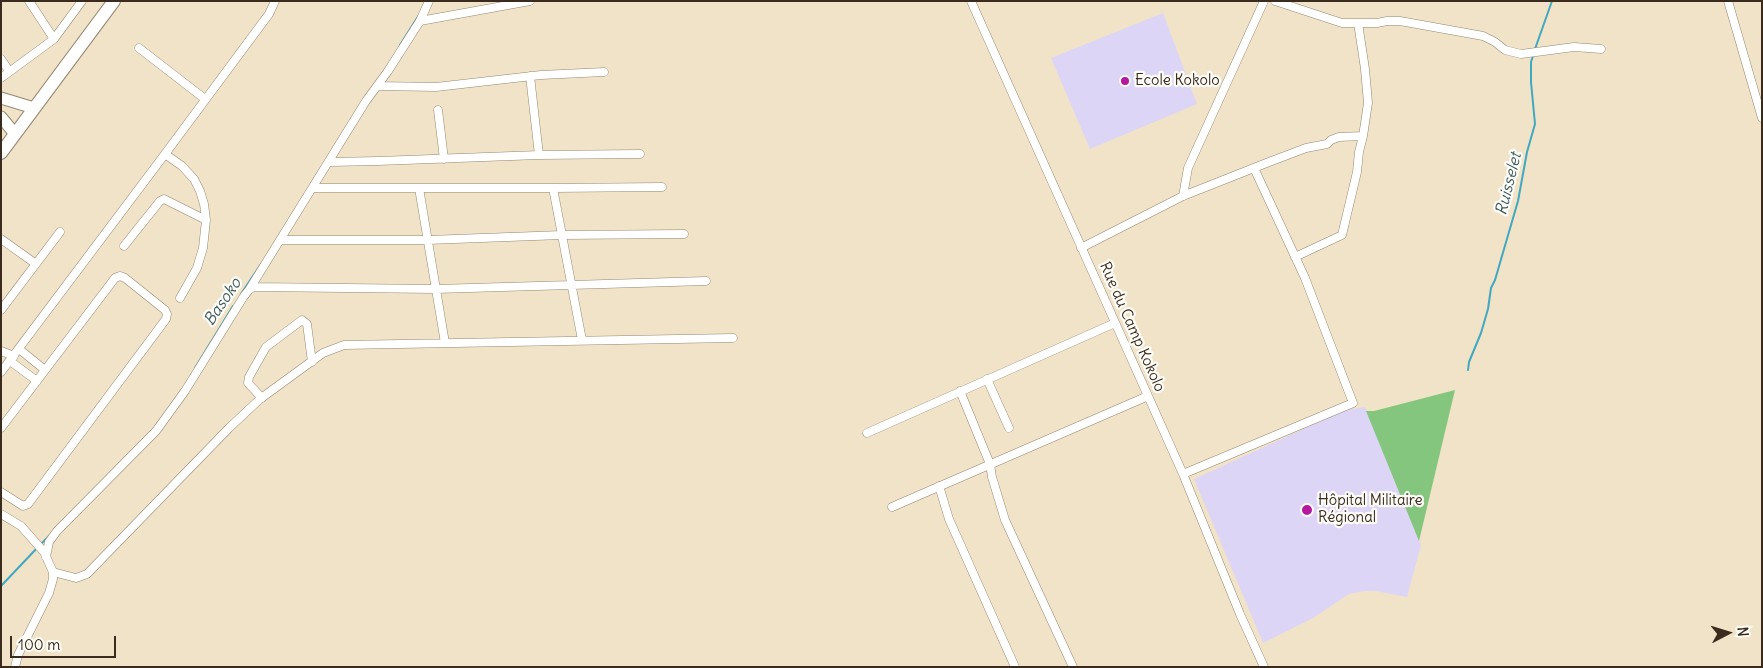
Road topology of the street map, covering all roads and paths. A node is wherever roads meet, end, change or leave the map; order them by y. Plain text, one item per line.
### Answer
1 (29, 1) edge
2 (82, 1) edge
3 (114, 1) edge
4 (274, 1) edge
5 (429, 1) edge
6 (530, 1) edge
7 (971, 1) edge
8 (1264, 1) edge
9 (1275, 1) edge
10 (1728, 1) edge
11 (420, 21) junction
12 (1358, 24) junction
13 (54, 39) junction
14 (139, 48) dead end
15 (1601, 48) dead end
16 (1, 59) edge
17 (9, 71) junction
18 (604, 72) dead end
19 (530, 76) junction
20 (1, 78) edge
21 (378, 86) junction
22 (1, 98) edge
23 (205, 99) junction
24 (34, 108) junction
25 (438, 110) dead end
26 (1, 117) edge
27 (1762, 118) edge
28 (15, 134) junction
29 (1363, 136) junction
30 (1, 153) edge
31 (166, 154) junction
32 (640, 154) dead end
33 (539, 155) junction
34 (444, 159) junction
35 (330, 162) junction
36 (1254, 168) junction
37 (662, 187) dead end
38 (313, 188) junction
39 (419, 188) junction
40 (553, 188) junction
41 (1184, 196) junction
42 (206, 220) junction
43 (60, 232) dead end
44 (684, 234) dead end
45 (562, 235) junction
46 (1, 239) edge
47 (281, 240) junction
48 (428, 240) junction
49 (124, 246) dead end
50 (1082, 248) junction
51 (1295, 257) junction
52 (36, 264) junction
53 (706, 281) dead end
54 (571, 285) junction
55 (436, 288) junction
56 (249, 290) junction
57 (180, 298) dead end
58 (1, 310) edge
59 (1115, 323) junction
60 (733, 338) dead end
61 (582, 340) junction
62 (445, 344) junction
63 (1, 351) edge
64 (14, 355) junction
65 (312, 362) junction
66 (45, 370) junction
67 (1, 372) edge
68 (988, 379) junction
69 (37, 381) junction
70 (960, 391) junction
71 (1148, 396) junction
72 (262, 398) junction
73 (1, 428) edge
74 (1009, 428) dead end
75 (867, 433) dead end
76 (990, 464) junction
77 (1183, 474) junction
78 (939, 486) junction
79 (1, 492) edge
80 (892, 506) dead end
81 (1, 514) edge
82 (45, 554) junction
83 (53, 572) junction
84 (15, 667) edge
85 (1015, 667) edge
86 (1073, 667) edge
87 (1264, 667) edge

1 - 13 street
2 - 13 street
3 - 24 main road
4 - 23 street
5 - 11 street
6 - 11 street
7 - 50 street, Rue du Camp Kokolo
8 - 41 street
9 - 12 street
10 - 27 street
11 - 21 street
12 - 15 street
12 - 29 street
13 - 17 street
14 - 23 street
16 - 17 street
17 - 20 street
18 - 19 street
19 - 21 street
19 - 33 street
21 - 35 street
22 - 24 street
23 - 31 street
24 - 28 main road
25 - 34 street
26 - 28 street
28 - 30 main road
29 - 36 street
29 - 51 street
31 - 42 street
31 - 64 street
32 - 33 street
33 - 34 street
34 - 35 street
35 - 38 street
36 - 41 street
36 - 51 street
37 - 40 street
38 - 39 street
38 - 47 street
39 - 40 street
39 - 48 street
40 - 45 street
41 - 50 street
42 - 49 street
42 - 57 street
43 - 52 street
44 - 45 street
45 - 48 street
45 - 54 street
46 - 52 street
47 - 48 street
47 - 56 street
48 - 55 street
50 - 59 street, Rue du Camp Kokolo
51 - 77 street
52 - 58 street
53 - 54 street
54 - 55 street
54 - 61 street
55 - 56 street
55 - 62 street
56 - 82 street
59 - 68 street
59 - 71 street, Rue du Camp Kokolo
60 - 61 street
61 - 62 street
62 - 65 street
63 - 64 street
64 - 66 street
64 - 67 street
64 - 69 street
65 - 72 street
65 - 72 street
66 - 69 street
66 - 79 street
68 - 70 street
68 - 74 street
69 - 73 street
70 - 75 street
70 - 76 street
71 - 76 street
71 - 77 street, Rue du Camp Kokolo
72 - 83 street
76 - 78 street
76 - 86 street
77 - 87 street, Rue du Camp Kokolo
78 - 80 street
78 - 85 street
81 - 82 street
82 - 83 street
83 - 84 street

